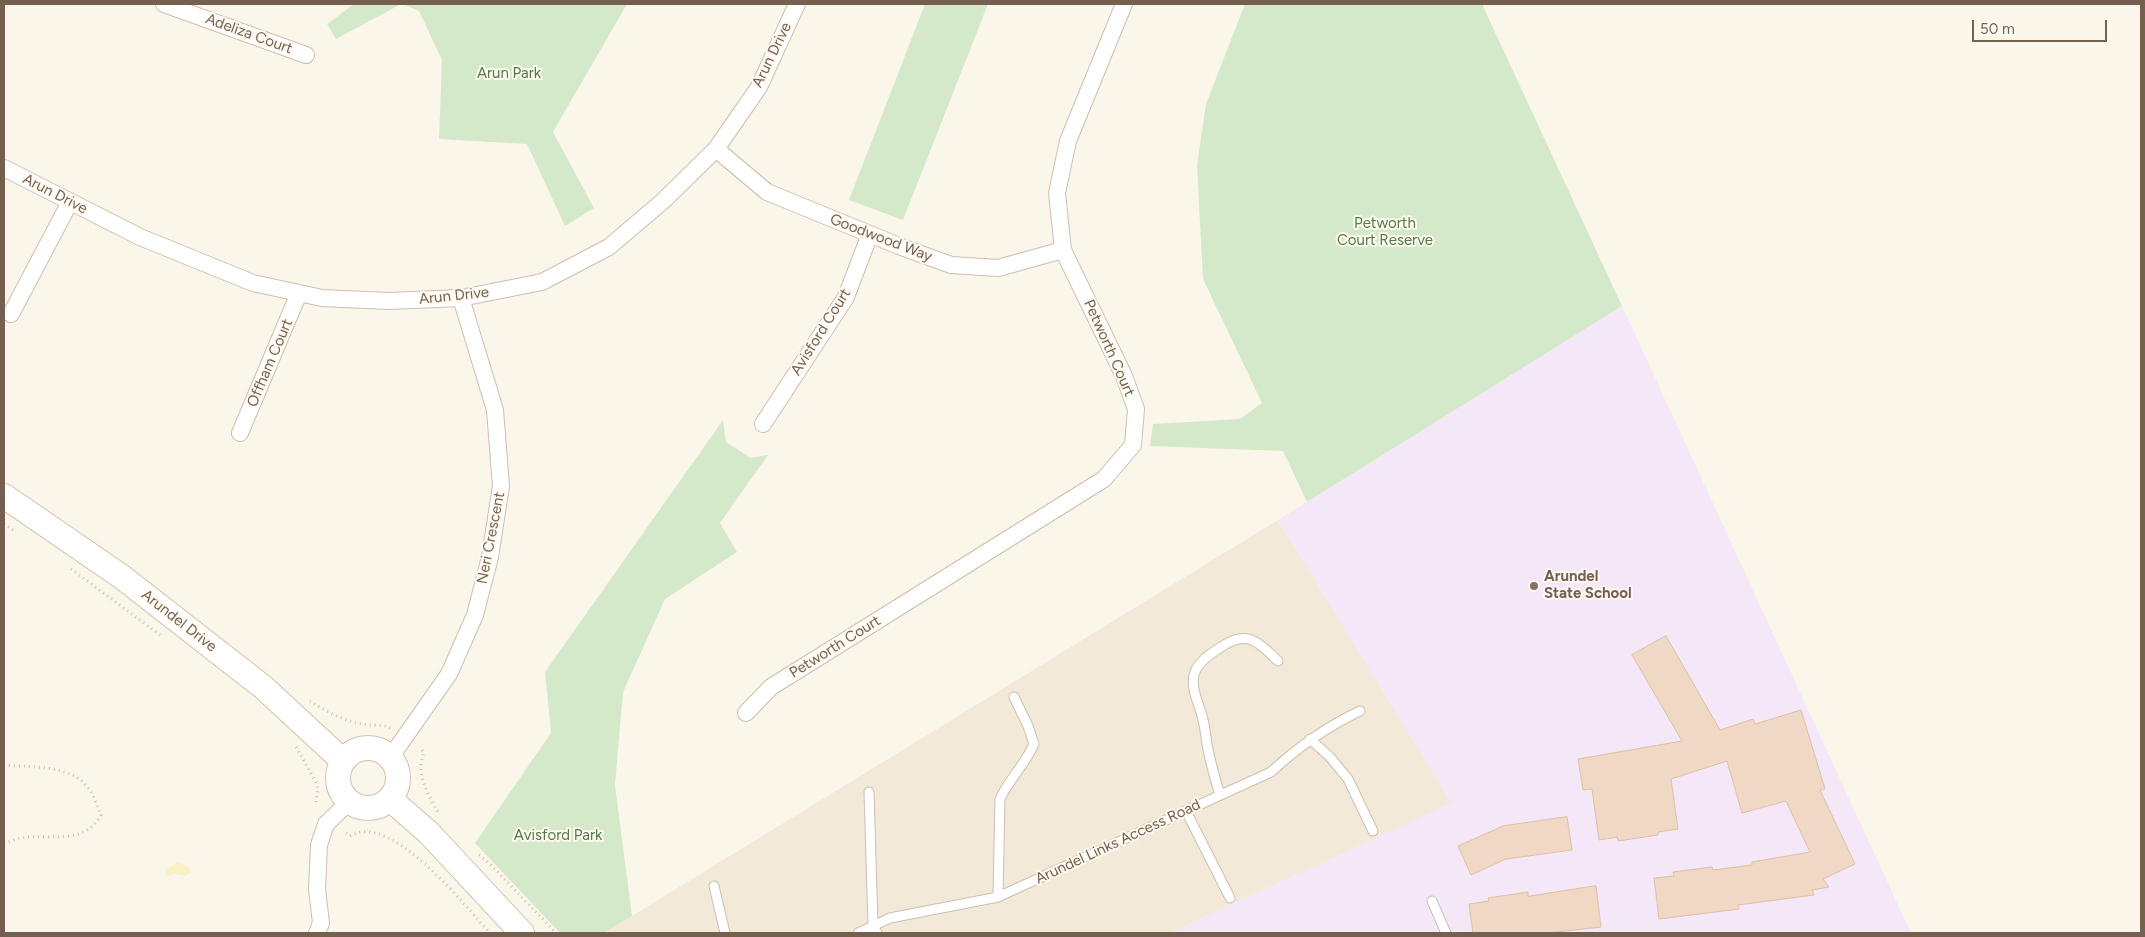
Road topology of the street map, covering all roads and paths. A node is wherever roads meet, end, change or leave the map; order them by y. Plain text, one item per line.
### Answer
1 (164, 4) edge
2 (797, 4) edge
3 (1124, 4) edge
4 (306, 55) dead end
5 (716, 149) junction
6 (4, 168) edge
7 (70, 202) junction
8 (870, 234) junction
9 (1063, 250) junction
10 (299, 293) junction
11 (461, 298) junction
12 (11, 314) dead end
13 (762, 424) dead end
14 (240, 433) dead end
15 (4, 496) edge
16 (4, 524) edge
17 (23, 536) dead end
18 (70, 568) dead end
19 (167, 640) dead end
20 (1278, 661) dead end
21 (1014, 697) dead end
22 (307, 698) dead end
23 (1360, 711) dead end
24 (746, 713) dead end
25 (390, 728) dead end
26 (1310, 739) junction
27 (294, 744) dead end
28 (422, 750) dead end
29 (390, 758) junction
30 (343, 760) junction
31 (4, 765) edge
32 (868, 792) dead end
33 (1220, 795) junction
34 (390, 799) junction
35 (316, 802) dead end
36 (349, 802) junction
37 (1186, 811) junction
38 (441, 817) dead end
39 (1373, 831) dead end
40 (346, 833) dead end
41 (4, 844) edge
42 (476, 854) dead end
43 (714, 886) dead end
44 (998, 897) junction
45 (1230, 898) dead end
46 (1432, 901) dead end
47 (875, 930) edge
48 (317, 933) edge
49 (490, 933) edge
50 (522, 933) edge
51 (556, 933) edge
52 (725, 933) edge
53 (858, 933) edge
54 (1446, 933) edge

1 - 4 street, Adeliza Court
2 - 5 street, Arun Drive
3 - 9 street, Petworth Court
5 - 8 street, Goodwood Way
5 - 11 street, Arun Drive
6 - 7 street, Arun Drive
7 - 10 street, Arun Drive
7 - 12 street
8 - 9 street, Goodwood Way
8 - 13 street, Avisford Court
9 - 24 street, Petworth Court
10 - 11 street, Arun Drive
10 - 14 street, Offham Court
11 - 29 street, Neri Crescent
15 - 30 main road, Arundel Drive
16 - 17 path
18 - 19 path
20 - 33 lane
21 - 44 lane
22 - 25 path
23 - 26 lane, Arundel Links Access Road
26 - 33 lane, Arundel Links Access Road
26 - 39 lane
27 - 35 path
28 - 38 path
29 - 30 main road
29 - 34 main road
30 - 36 main road
31 - 41 path
32 - 47 lane
33 - 37 lane, Arundel Links Access Road
34 - 36 main road
34 - 50 main road
36 - 48 street
37 - 44 lane, Arundel Links Access Road
37 - 45 lane
40 - 49 path
42 - 51 path
43 - 52 lane
44 - 47 lane, Arundel Links Access Road
46 - 54 lane
47 - 53 lane, Arundel Links Access Road

